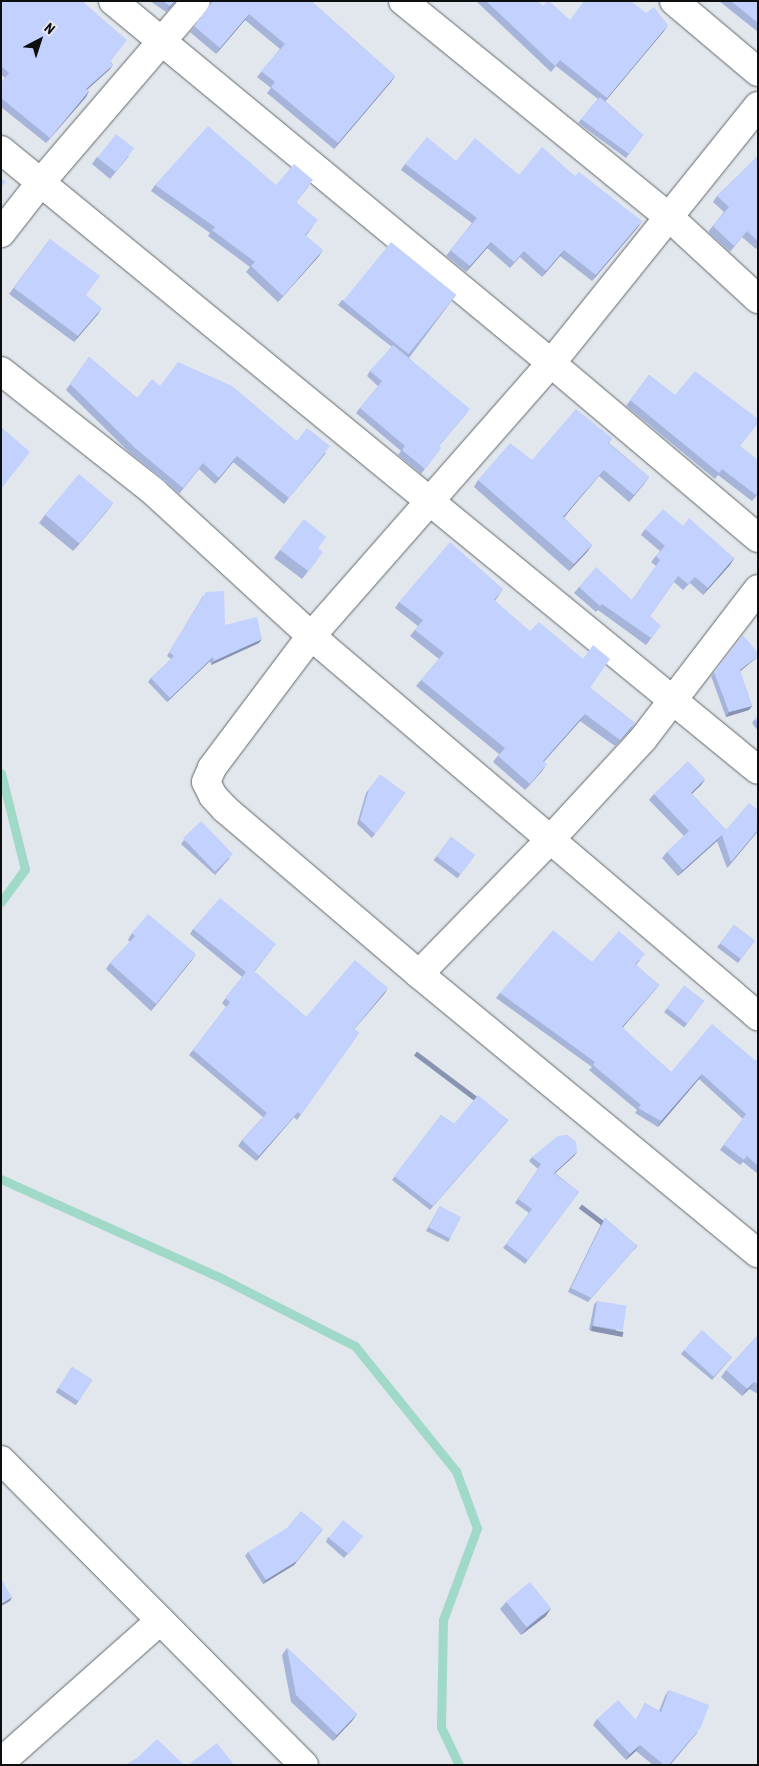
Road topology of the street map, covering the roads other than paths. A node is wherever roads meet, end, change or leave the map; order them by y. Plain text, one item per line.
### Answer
1 (113, 1) edge
2 (196, 1) edge
3 (403, 1) edge
4 (674, 1) edge
5 (162, 43) junction
6 (758, 72) edge
7 (758, 106) edge
8 (1, 150) edge
9 (41, 182) junction
10 (669, 217) junction
11 (1, 233) edge
12 (758, 299) edge
13 (550, 362) junction
14 (1, 371) edge
15 (428, 499) junction
16 (758, 538) edge
17 (758, 589) edge
18 (311, 636) junction
19 (675, 700) junction
20 (758, 770) edge
21 (549, 841) junction
22 (419, 974) junction
23 (758, 1016) edge
24 (758, 1253) edge
25 (1, 1460) edge
26 (160, 1621) junction
27 (1, 1762) edge
28 (304, 1765) edge

1 - 5 street
2 - 5 street
3 - 10 street
4 - 6 street
5 - 9 street
5 - 13 street
7 - 10 street
8 - 9 street
9 - 11 street
9 - 15 street
10 - 12 street
10 - 13 street
13 - 15 street
13 - 16 street
14 - 18 street
15 - 18 street
15 - 19 street
17 - 19 street
18 - 21 street
18 - 22 street
19 - 20 street
19 - 21 street
21 - 22 street
21 - 23 street
22 - 24 street
25 - 26 street
26 - 27 street
26 - 28 street

